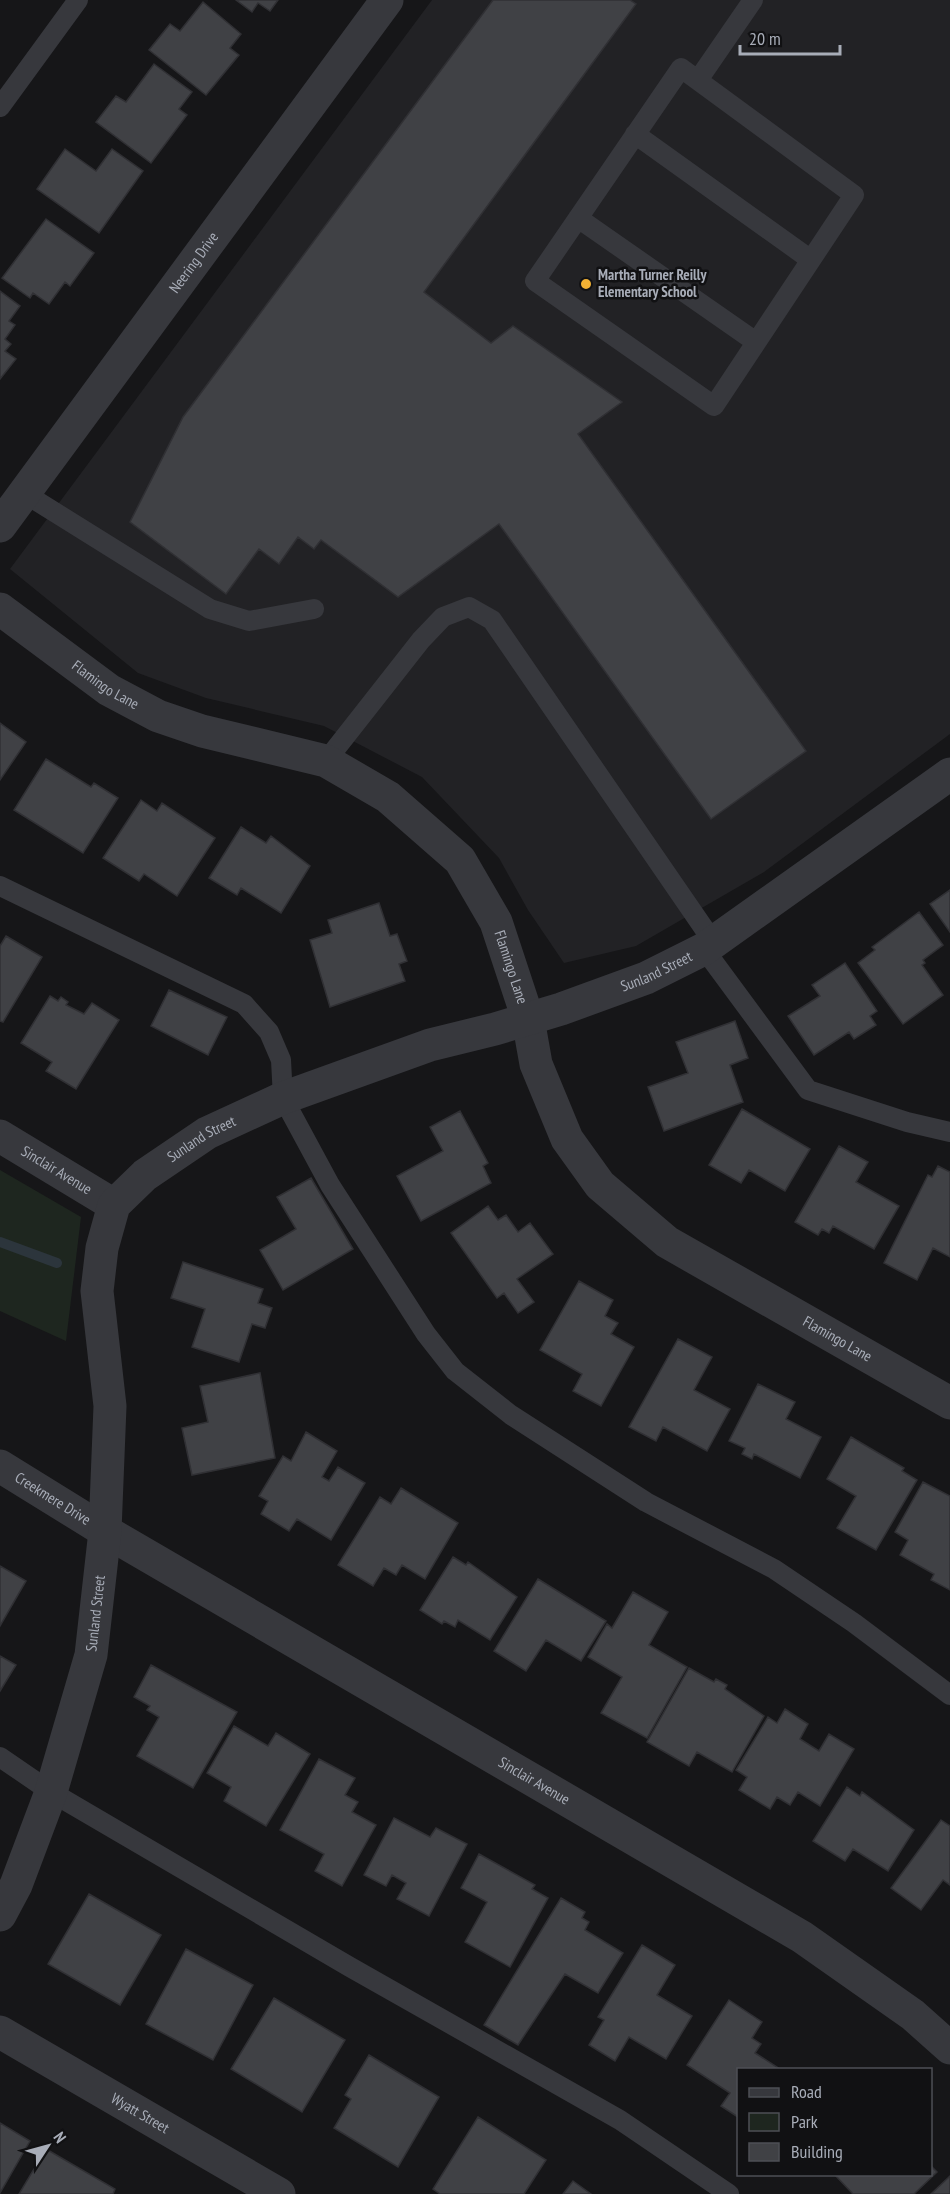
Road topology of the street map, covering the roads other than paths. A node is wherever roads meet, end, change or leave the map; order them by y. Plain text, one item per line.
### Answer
1 (78, 0) edge
2 (387, 0) edge
3 (753, 0) edge
4 (698, 80) junction
5 (0, 107) edge
6 (635, 135) junction
7 (578, 218) junction
8 (811, 260) junction
9 (756, 342) junction
10 (24, 493) junction
11 (0, 526) edge
12 (0, 609) edge
13 (314, 609) dead end
14 (326, 761) junction
15 (950, 774) edge
16 (0, 886) edge
17 (709, 946) junction
18 (528, 1019) junction
19 (283, 1098) junction
20 (950, 1132) edge
21 (0, 1136) edge
22 (114, 1205) junction
23 (950, 1403) edge
24 (0, 1466) edge
25 (105, 1531) junction
26 (950, 1695) edge
27 (0, 1757) edge
28 (51, 1792) junction
29 (0, 1914) edge
30 (0, 2032) edge
31 (950, 2048) edge
32 (279, 2194) edge
33 (729, 2194) edge

1 - 5 lane
2 - 10 street, Neering Drive
3 - 4 lane
4 - 6 lane
4 - 8 lane
6 - 7 lane
6 - 8 lane
7 - 9 lane
7 - 9 lane
8 - 9 lane
10 - 11 street, Neering Drive
10 - 13 lane
12 - 14 street, Flamingo Lane
14 - 17 lane
14 - 18 street, Flamingo Lane
15 - 17 street, Sunland Street
16 - 19 lane
17 - 18 street, Sunland Street
17 - 20 lane
18 - 19 street, Sunland Street
18 - 23 street, Flamingo Lane
19 - 22 street, Sunland Street
19 - 26 lane
21 - 22 street, Sinclair Avenue
22 - 25 street, Sunland Street
24 - 25 street, Creekmere Drive
25 - 28 street, Sunland Street
25 - 31 street, Sinclair Avenue
27 - 28 lane
28 - 29 street, Sunland Street
28 - 33 lane
30 - 32 street, Wyatt Street

